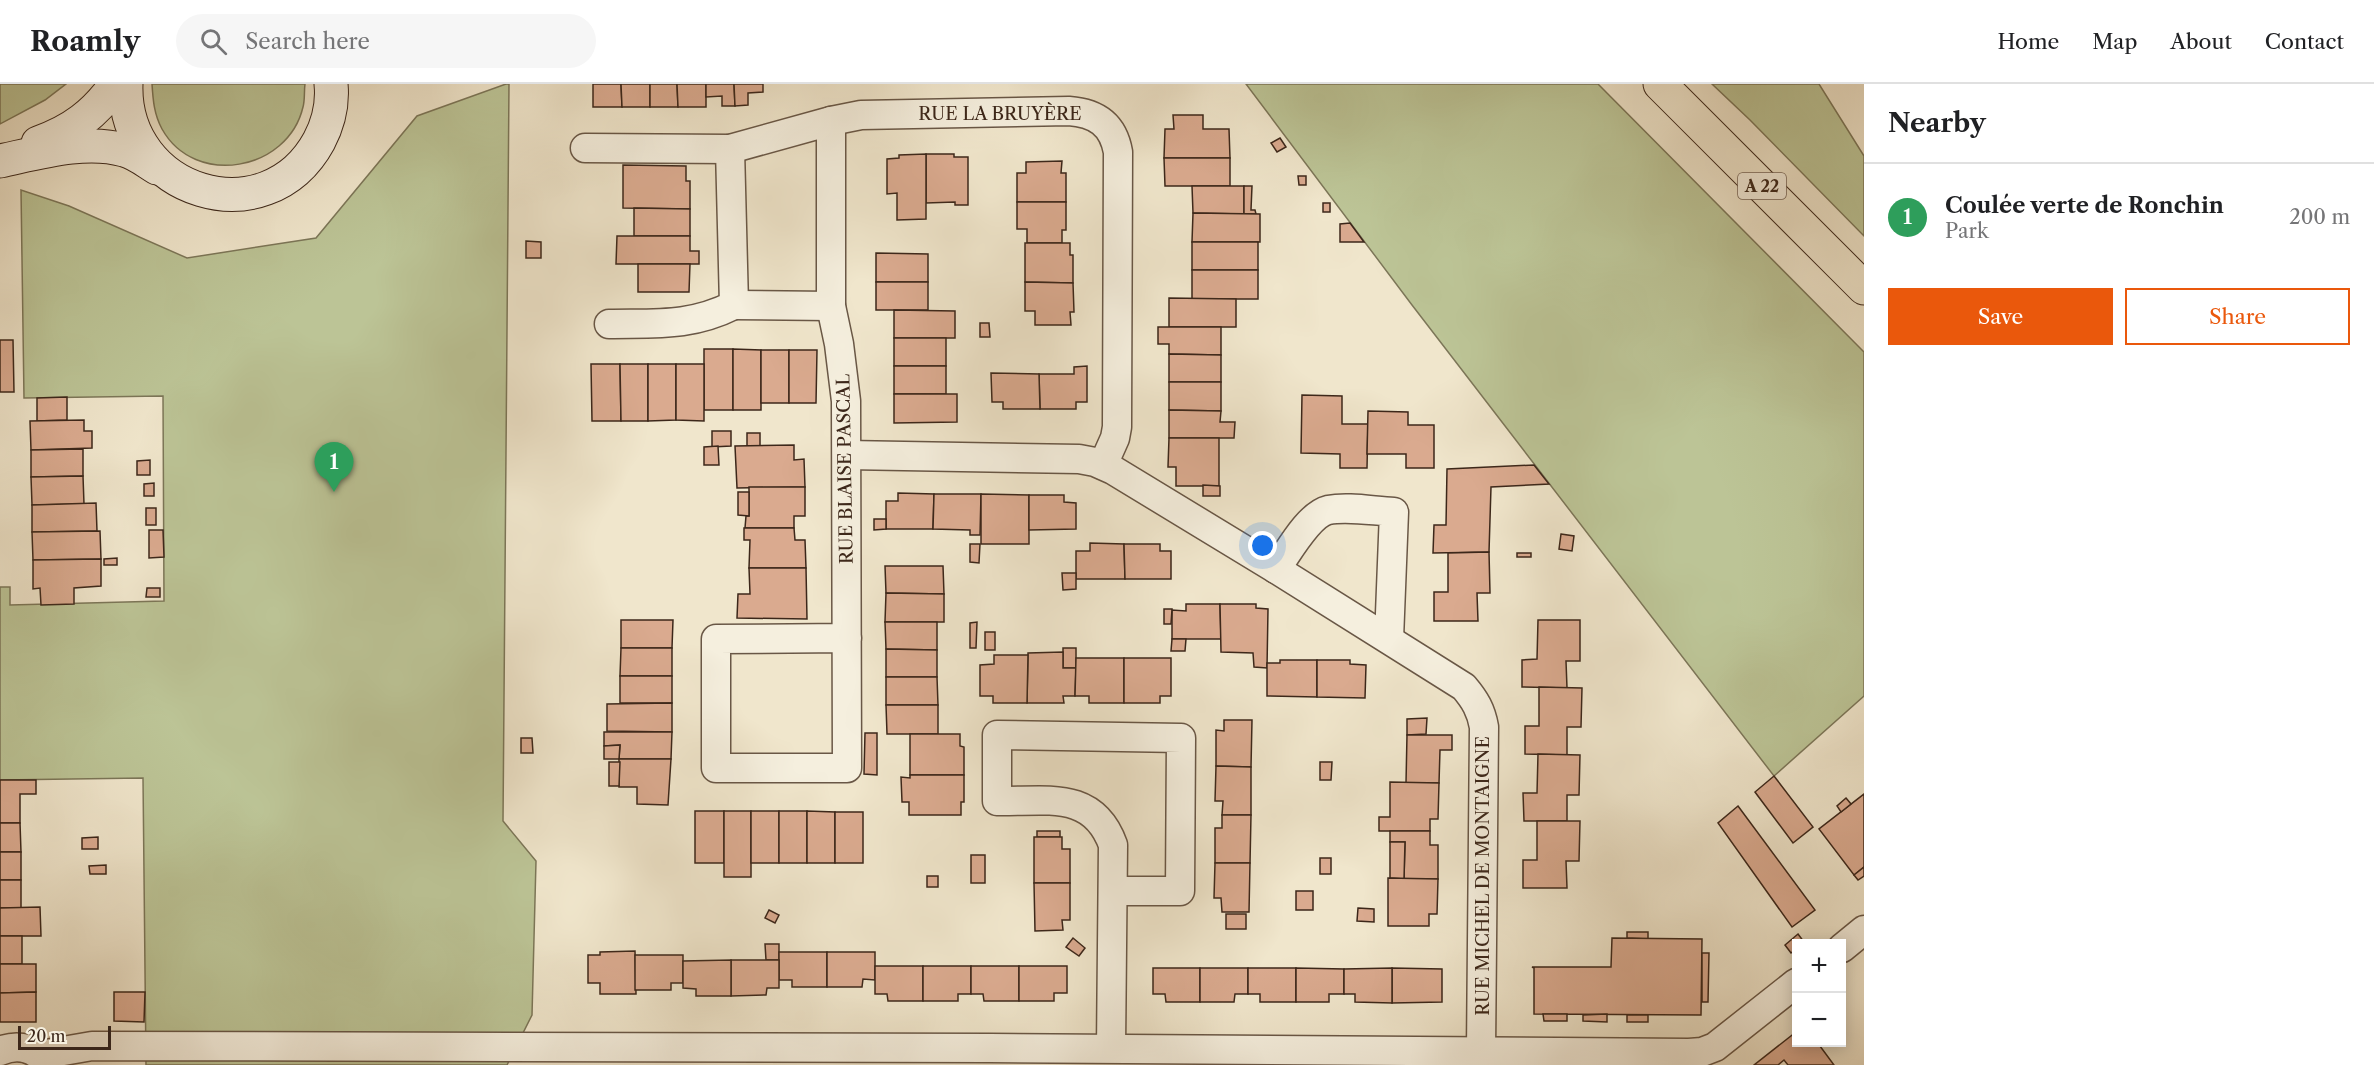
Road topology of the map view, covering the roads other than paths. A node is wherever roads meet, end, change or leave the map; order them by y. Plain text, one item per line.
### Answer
1 (116, 84) edge
2 (126, 84) edge
3 (331, 84) edge
4 (355, 84) edge
5 (1660, 84) edge
6 (831, 121) junction
7 (324, 131) junction
8 (585, 148) dead end
9 (730, 149) junction
10 (0, 161) edge
11 (163, 171) junction
12 (1864, 288) edge
13 (734, 305) junction
14 (831, 306) junction
15 (609, 324) dead end
16 (847, 455) junction
17 (1103, 465) junction
18 (1276, 569) junction
19 (847, 638) junction
20 (1389, 639) junction
21 (1113, 891) junction
22 (1864, 930) edge
23 (1846, 945) edge
24 (1792, 988) edge
25 (1111, 1048) junction
26 (0, 1051) edge
27 (1481, 1051) junction
28 (822, 1056) edge
29 (1722, 1056) edge
30 (1256, 1057) edge
31 (44, 1060) edge

1 - 10 street
2 - 11 street
3 - 7 street
4 - 7 street
5 - 12 highway, A 22
6 - 9 street, RUE LA BRUYÈRE
6 - 14 street, RUE BLAISE PASCAL
6 - 17 street, RUE LA BRUYÈRE
7 - 11 street
8 - 9 street, RUE LA BRUYÈRE
9 - 13 street
10 - 11 street
13 - 14 street
13 - 15 street
14 - 16 street, RUE BLAISE PASCAL
16 - 17 street, RUE MICHEL DE MONTAIGNE
16 - 19 street, RUE BLAISE PASCAL
17 - 18 street, RUE MICHEL DE MONTAIGNE
18 - 20 street, RUE MICHEL DE MONTAIGNE
18 - 20 street
19 - 19 street, RUE BLAISE PASCAL
20 - 27 street, RUE MICHEL DE MONTAIGNE
21 - 21 street
21 - 25 street
22 - 23 street
24 - 29 street
25 - 28 street
25 - 30 street
26 - 31 street
27 - 29 street
27 - 30 street
28 - 31 street

